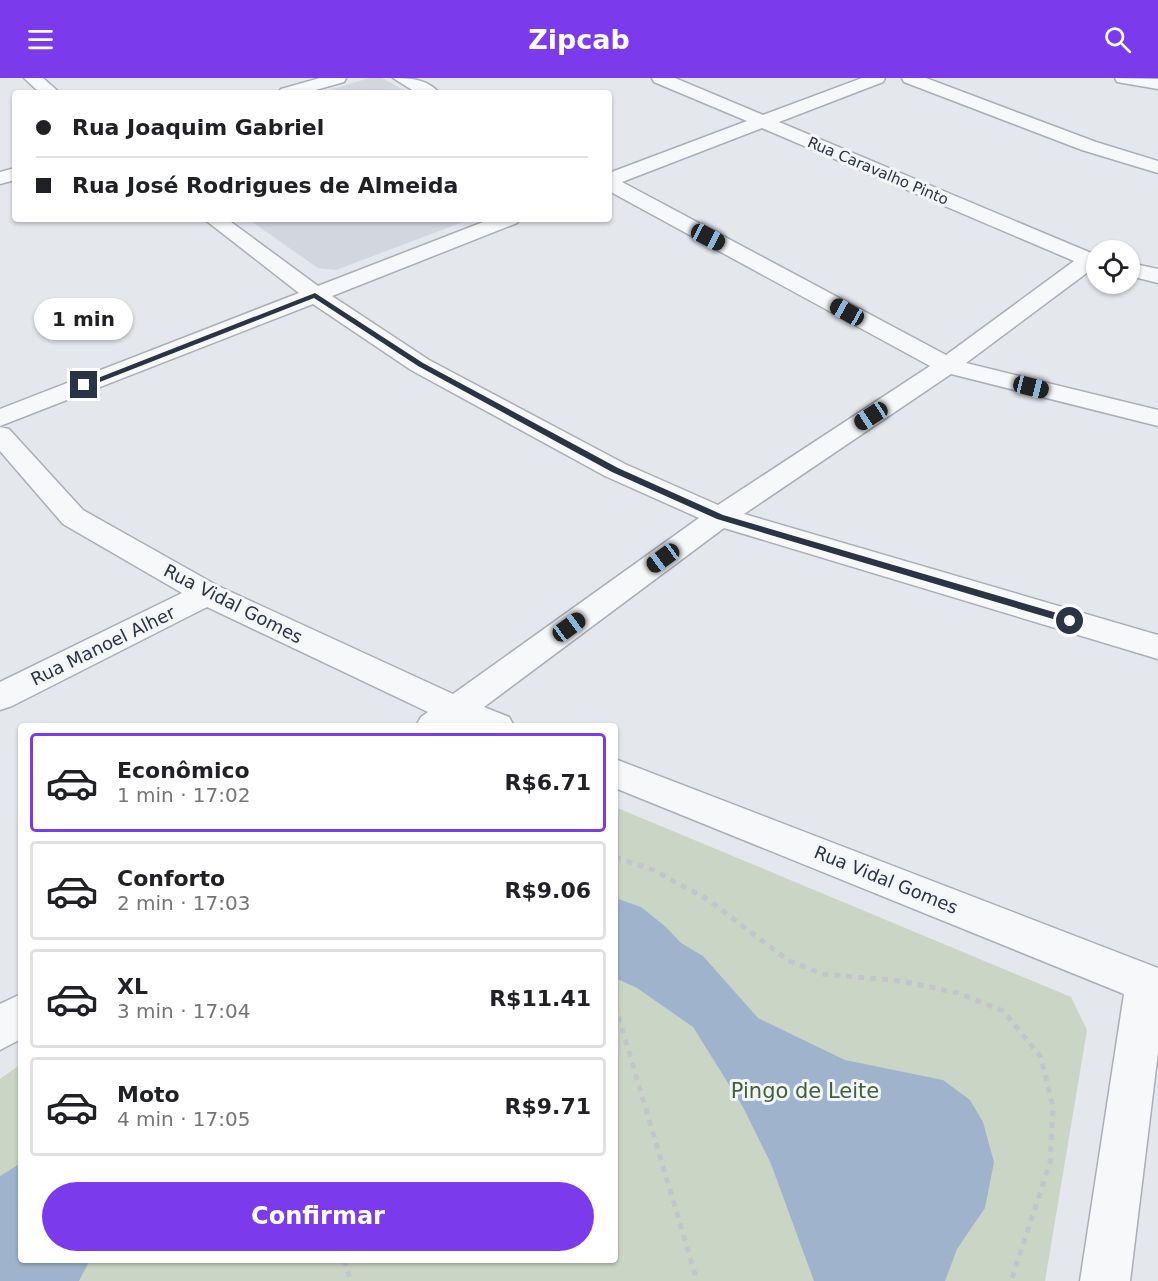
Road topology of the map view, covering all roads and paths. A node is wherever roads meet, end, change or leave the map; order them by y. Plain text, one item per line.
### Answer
1 (32, 78) edge
2 (338, 78) edge
3 (441, 78) edge
4 (660, 78) edge
5 (877, 78) edge
6 (910, 78) edge
7 (1123, 78) edge
8 (1150, 81) edge
9 (416, 86) edge
10 (47, 90) edge
11 (297, 90) edge
12 (765, 122) junction
13 (1158, 167) edge
14 (612, 180) edge
15 (612, 183) edge
16 (218, 222) edge
17 (502, 222) edge
18 (1086, 259) edge
19 (1086, 266) edge
20 (1140, 272) edge
21 (1158, 276) edge
22 (315, 295) junction
23 (947, 366) junction
24 (0, 418) edge
25 (1158, 418) edge
26 (0, 435) edge
27 (720, 517) junction
28 (207, 594) junction
29 (1158, 646) edge
30 (0, 697) edge
31 (444, 718) edge
32 (477, 723) edge
33 (618, 774) edge
34 (618, 858) edge
35 (1152, 985) edge
36 (618, 1015) edge
37 (18, 1016) edge
38 (0, 1029) edge
39 (345, 1263) edge
40 (351, 1281) edge
41 (697, 1281) edge
42 (1011, 1281) edge
43 (1105, 1281) edge

1 - 10 street
2 - 11 street
3 - 9 street
4 - 12 street, Rua Caravalho Pinto
5 - 12 street
6 - 13 street
7 - 8 street
12 - 14 street
12 - 18 street, Rua Caravalho Pinto
15 - 23 street
16 - 22 street
17 - 22 street
19 - 23 street
20 - 21 street
22 - 24 street
22 - 27 street
23 - 25 street
23 - 27 street
26 - 28 street, Rua Vidal Gomes
27 - 29 street
27 - 31 street
28 - 30 street, Rua Manoel Alher
28 - 31 street, Rua Vidal Gomes
31 - 32 street, Rua Vidal Gomes
33 - 35 street, Rua Vidal Gomes
34 - 42 path
35 - 43 street
36 - 41 path
37 - 38 street
39 - 40 path

